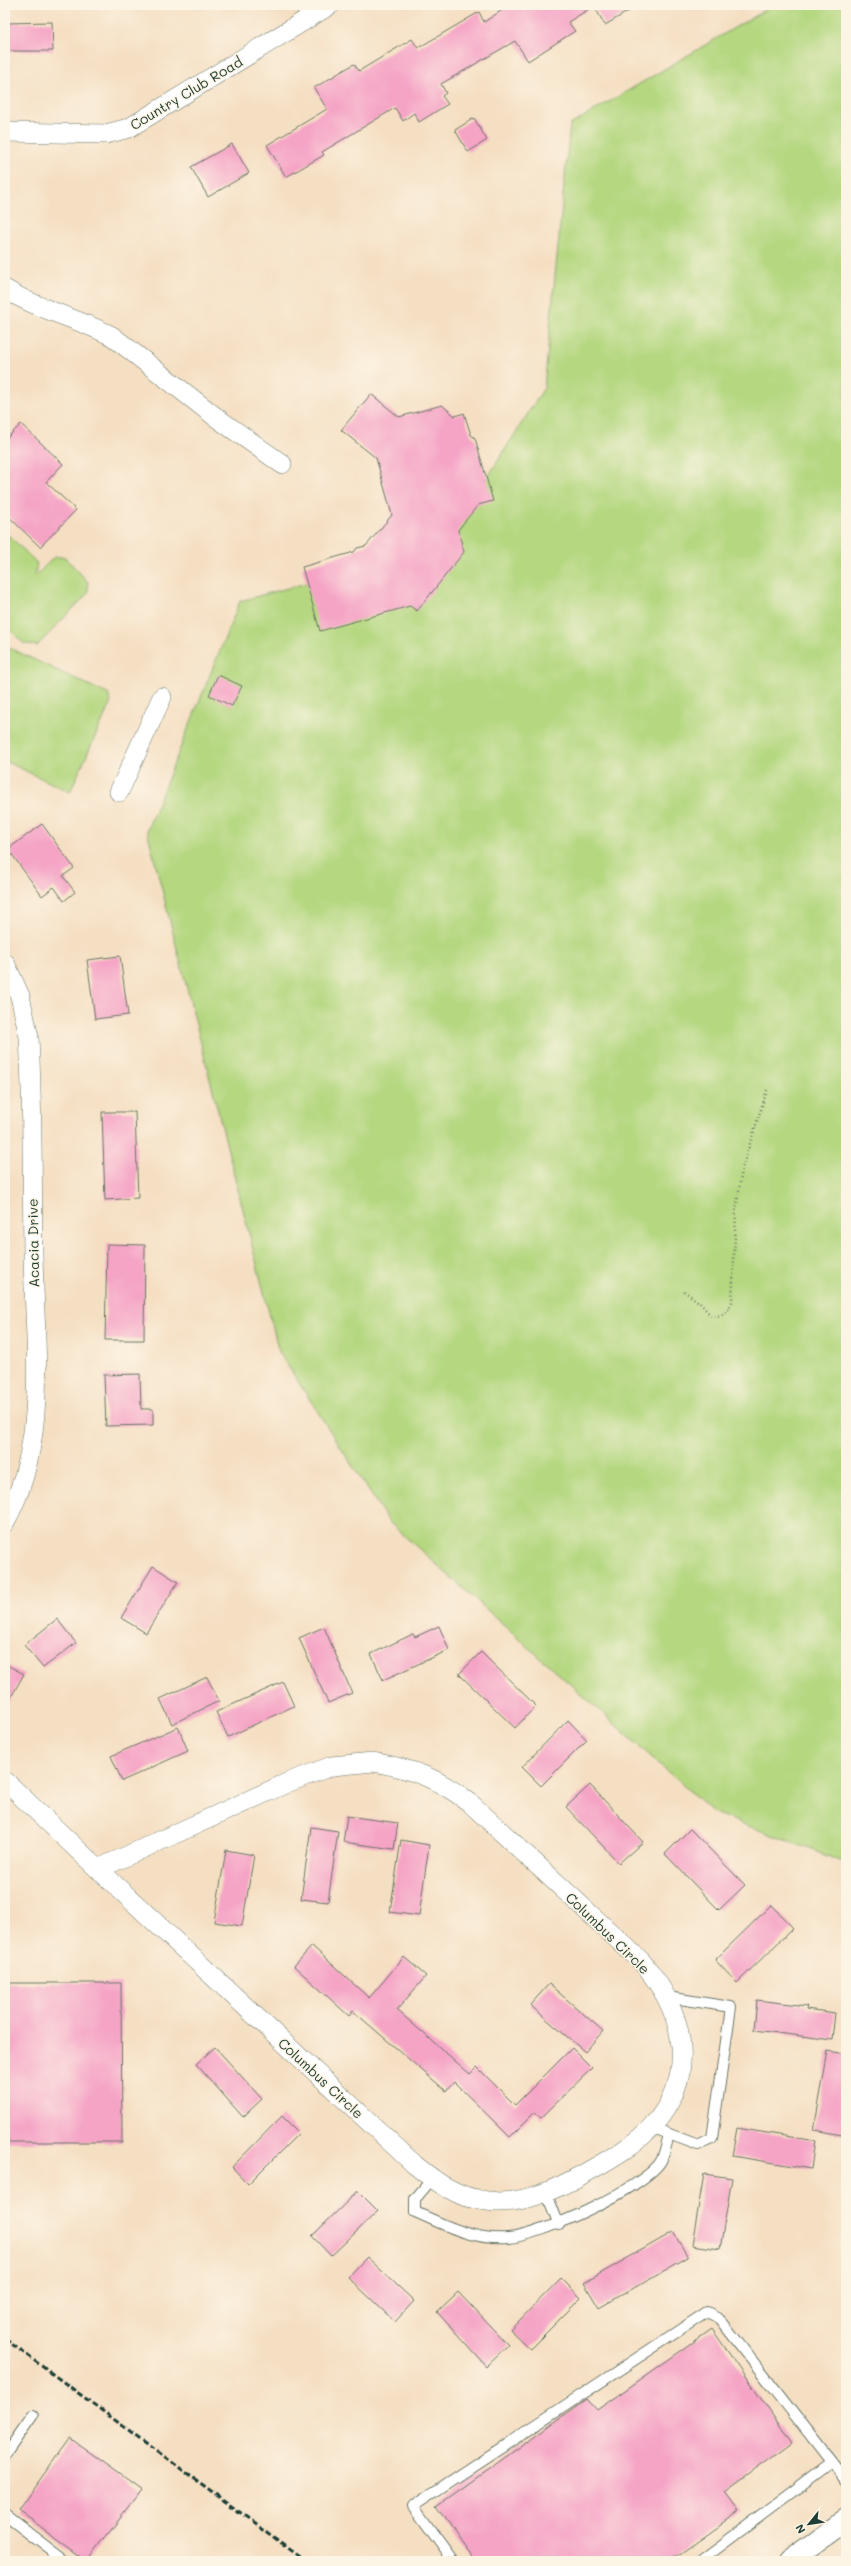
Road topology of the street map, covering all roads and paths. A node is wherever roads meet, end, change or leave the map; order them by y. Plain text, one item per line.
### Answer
1 (330, 5) edge
2 (5, 132) edge
3 (5, 289) edge
4 (282, 464) dead end
5 (162, 697) dead end
6 (119, 792) dead end
7 (5, 963) edge
8 (766, 1090) dead end
9 (684, 1291) dead end
10 (5, 1522) edge
11 (5, 1781) edge
12 (98, 1869) junction
13 (667, 1997) junction
14 (651, 2127) junction
15 (669, 2134) junction
16 (432, 2179) junction
17 (546, 2192) junction
18 (559, 2225) junction
19 (34, 2415) dead end
20 (5, 2455) edge
21 (831, 2462) junction
22 (846, 2482) edge
23 (5, 2515) edge
24 (846, 2520) edge
25 (65, 2561) edge
26 (453, 2561) edge
27 (699, 2561) edge
28 (790, 2561) edge

1 - 2 street, Country Club Road
3 - 4 street
5 - 6 street
7 - 10 street, Acacia Drive
8 - 9 path
11 - 12 street, Columbus Circle
12 - 13 street, Columbus Circle
12 - 16 street, Columbus Circle
13 - 14 street, Columbus Circle
13 - 15 lane
14 - 15 lane
14 - 17 street, Columbus Circle
15 - 18 lane
16 - 17 street, Columbus Circle
16 - 18 lane
17 - 18 lane
19 - 20 lane
21 - 22 lane
21 - 26 lane
21 - 27 lane
23 - 25 lane
24 - 28 main road

